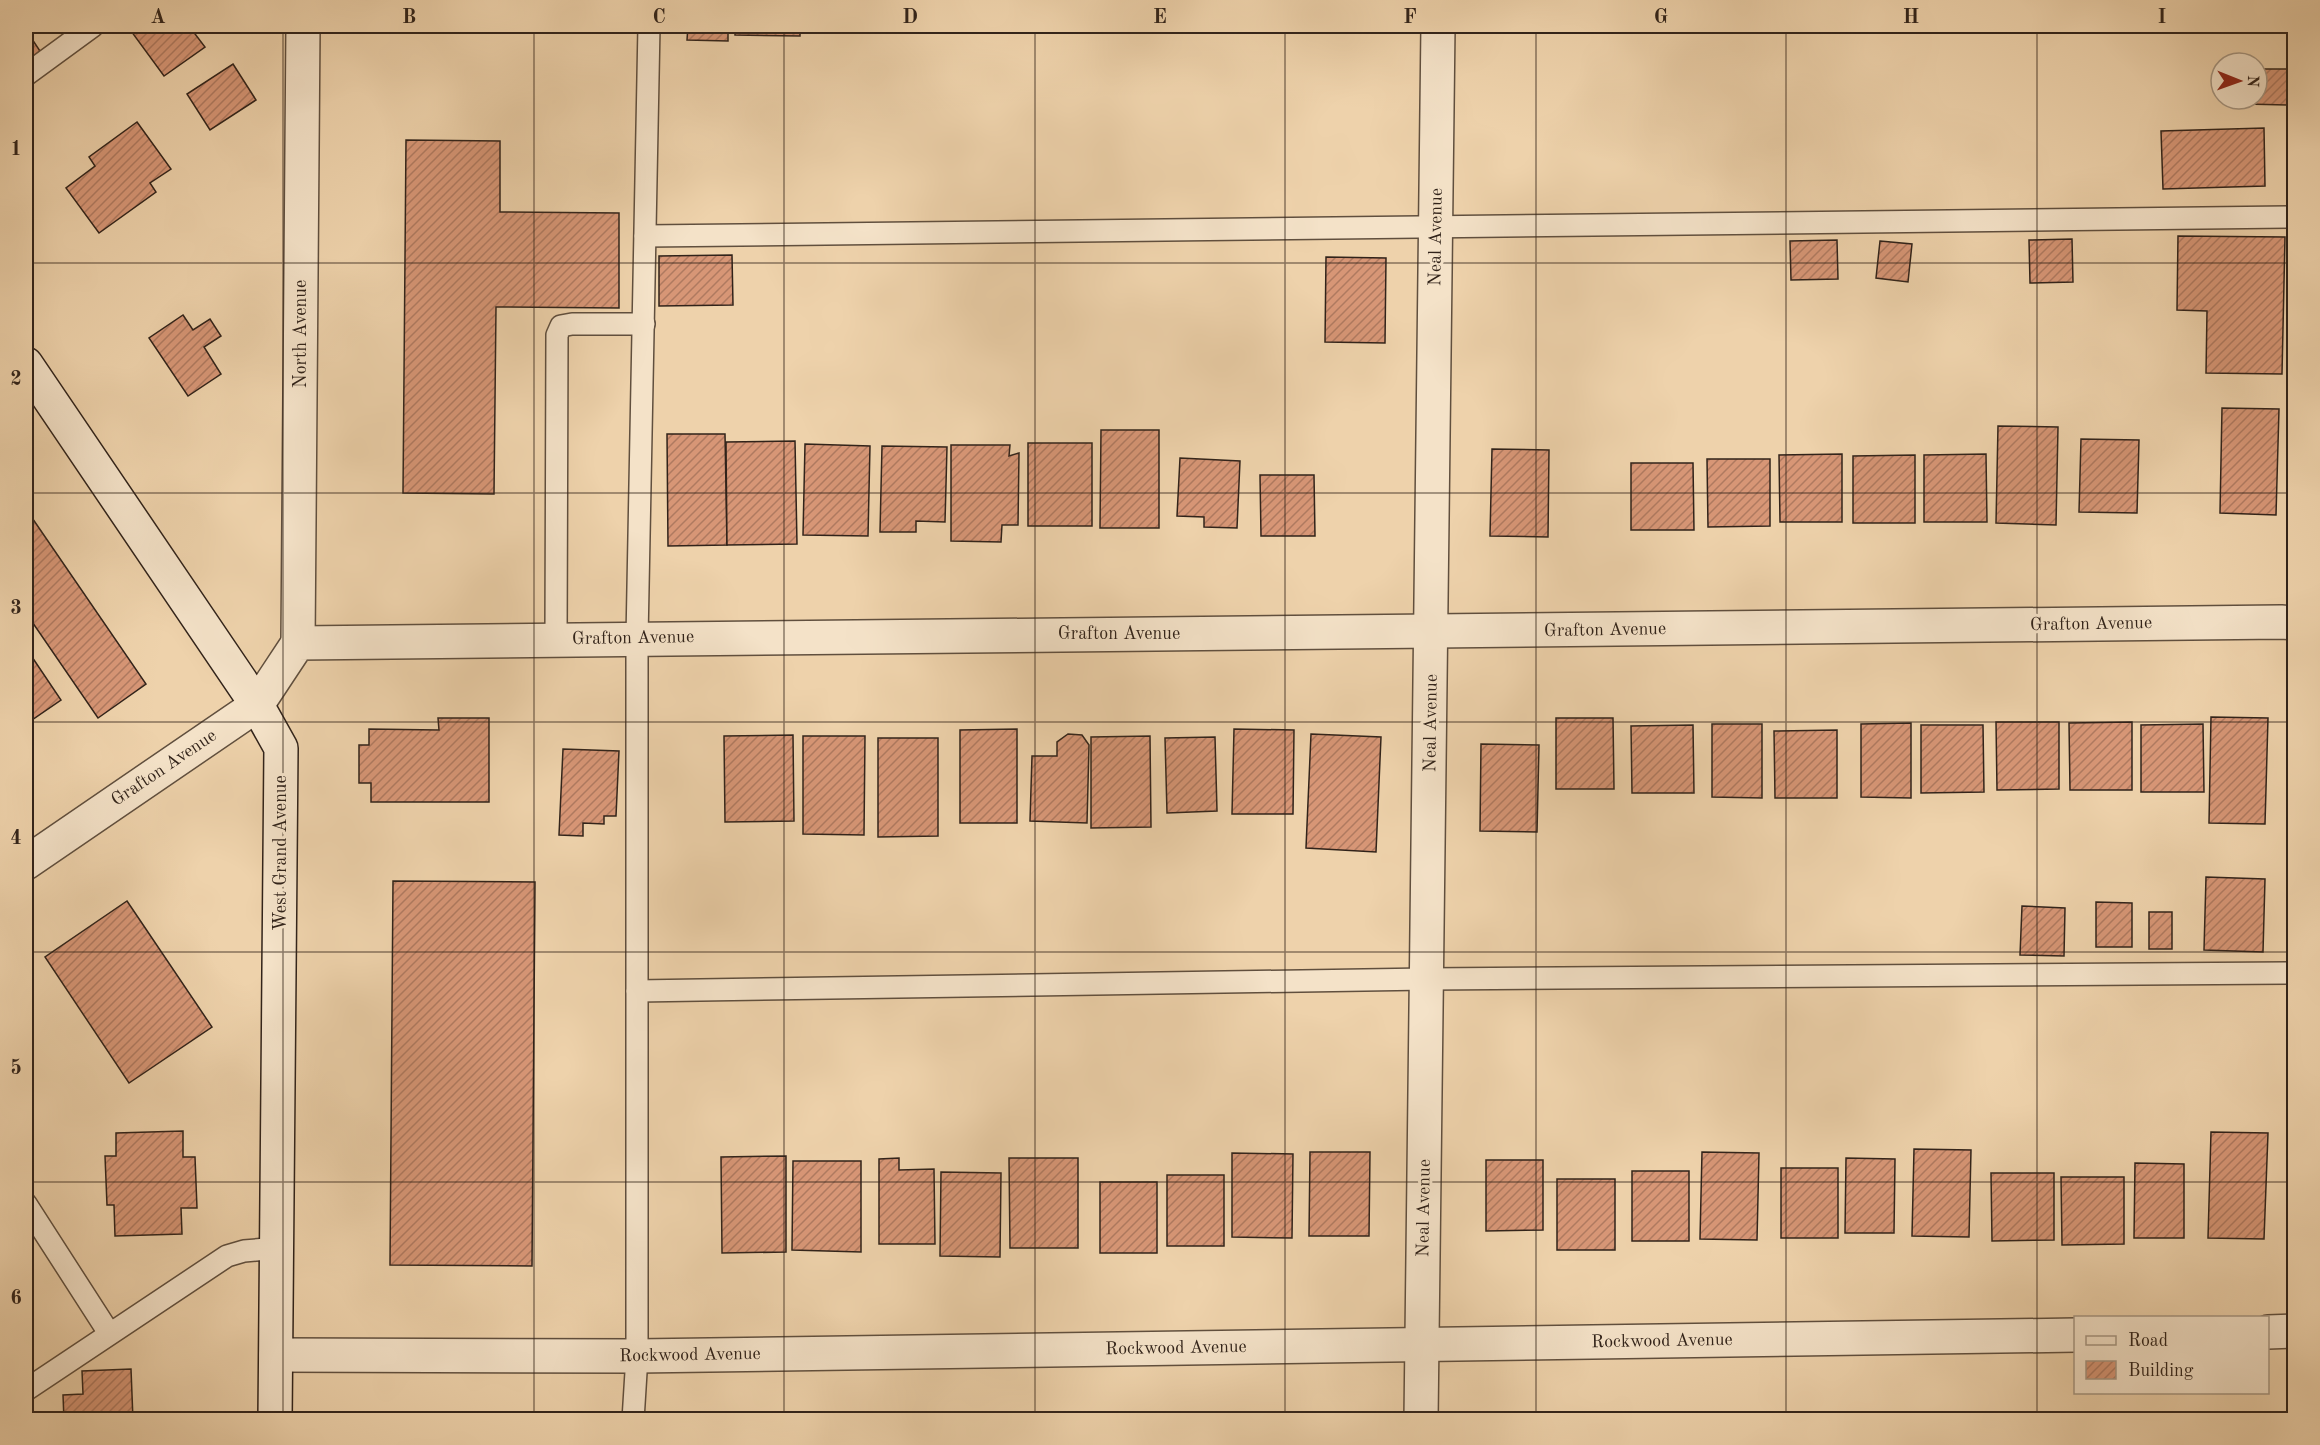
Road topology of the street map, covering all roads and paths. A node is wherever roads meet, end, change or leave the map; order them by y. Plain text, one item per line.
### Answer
1 (93, 26) edge
2 (303, 26) edge
3 (649, 26) edge
4 (1438, 26) edge
5 (26, 75) edge
6 (2295, 217) edge
7 (1436, 227) junction
8 (645, 236) junction
9 (644, 324) junction
10 (26, 364) edge
11 (2295, 623) edge
12 (1432, 632) junction
13 (638, 638) junction
14 (556, 639) junction
15 (298, 643) junction
16 (257, 705) junction
17 (26, 862) edge
18 (2295, 973) edge
19 (1427, 980) junction
20 (637, 991) junction
21 (26, 1204) edge
22 (278, 1248) junction
23 (2295, 1331) edge
24 (2269, 1332) edge
25 (109, 1333) junction
26 (2074, 1335) edge
27 (1421, 1344) junction
28 (276, 1355) junction
29 (637, 1356) junction
30 (26, 1390) edge
31 (275, 1419) edge
32 (633, 1419) edge
33 (1421, 1419) edge

1 - 5 lane
2 - 15 street, North Avenue
3 - 8 lane
4 - 7 street, Neal Avenue
6 - 7 lane
7 - 8 lane
7 - 12 street, Neal Avenue
8 - 9 lane
9 - 13 lane
9 - 14 lane
10 - 16 street, West Grand Avenue
11 - 12 street, Grafton Avenue
12 - 13 street, Grafton Avenue
12 - 19 street, Neal Avenue
13 - 14 street, Grafton Avenue
13 - 20 lane
14 - 15 street, Grafton Avenue
15 - 16 street, Grafton Avenue
16 - 17 street, Grafton Avenue
16 - 22 street, West Grand Avenue
18 - 19 lane
19 - 20 lane
19 - 27 street, Neal Avenue
20 - 29 lane
21 - 25 lane
22 - 25 lane
22 - 28 street, West Grand Avenue
23 - 24 street
25 - 30 lane
26 - 27 street, Rockwood Avenue
27 - 29 street, Rockwood Avenue
27 - 33 street, Neal Avenue
28 - 29 street, Rockwood Avenue
28 - 31 street, West Grand Avenue
29 - 32 lane

